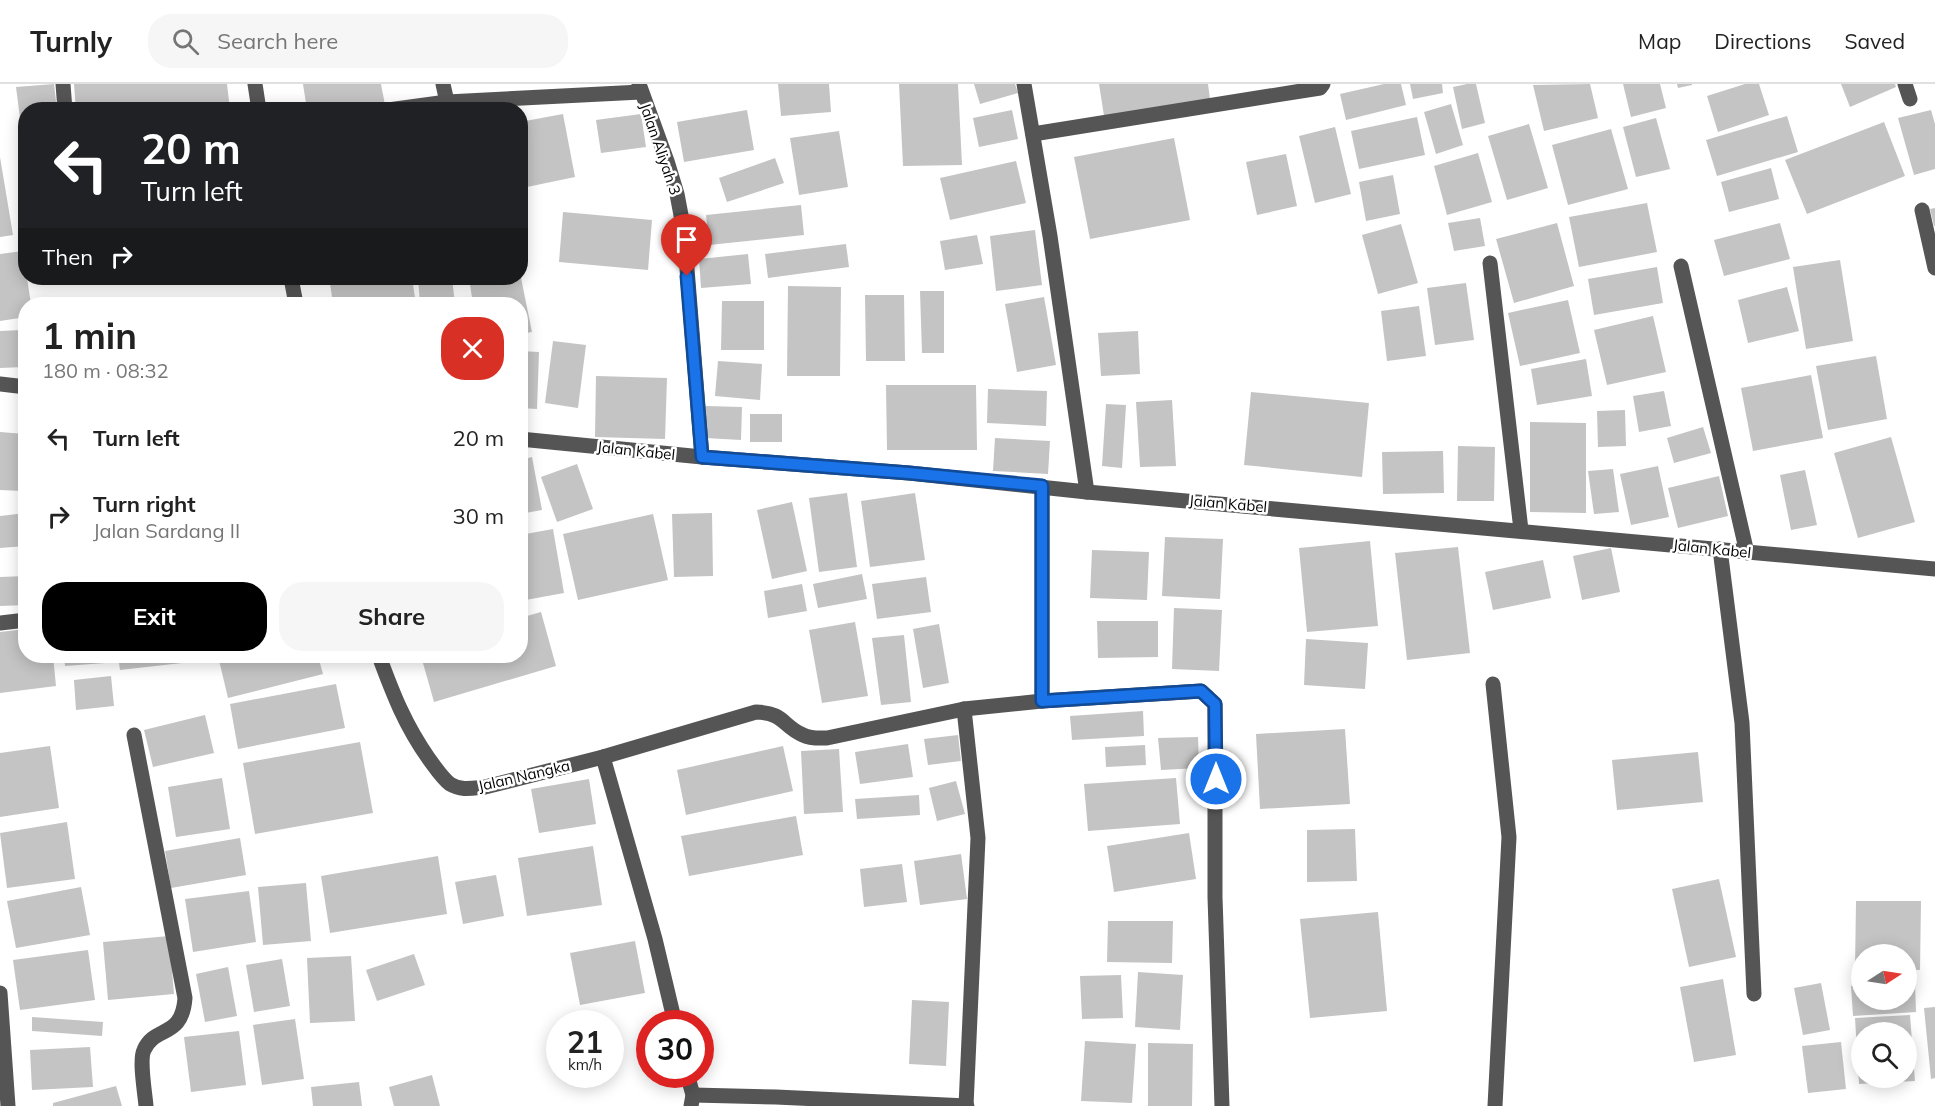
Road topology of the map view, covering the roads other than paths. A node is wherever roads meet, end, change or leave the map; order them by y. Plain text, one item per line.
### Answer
1 (63, 84) edge
2 (255, 84) edge
3 (443, 84) edge
4 (1024, 84) edge
5 (1323, 84) edge
6 (1905, 84) edge
7 (640, 88) edge
8 (1910, 99) dead end
9 (64, 102) edge
10 (258, 102) edge
11 (447, 102) joint
12 (1033, 135) junction
13 (1922, 210) dead end
14 (1490, 263) dead end
15 (1681, 266) dead end
16 (1935, 268) edge
17 (0, 384) edge
18 (18, 386) edge
19 (528, 440) edge
20 (702, 457) junction
21 (1042, 486) junction
22 (1087, 492) junction
23 (1521, 530) junction
24 (1720, 549) junction
25 (1747, 553) junction
26 (1935, 569) edge
27 (18, 621) edge
28 (0, 623) edge
29 (382, 663) edge
30 (1493, 684) dead end
31 (1042, 701) junction
32 (964, 709) junction
33 (134, 735) dead end
34 (603, 757) junction
35 (0, 993) edge
36 (1754, 994) dead end
37 (672, 1010) edge
38 (692, 1101) edge
39 (8, 1106) edge
40 (146, 1106) edge
41 (967, 1106) edge
42 (1222, 1106) edge
43 (1495, 1106) edge

1 - 9 street
2 - 10 street
3 - 11 street
4 - 12 street
5 - 12 street
6 - 8 street
7 - 11 street
7 - 20 street, Jalan Aliyah 3
12 - 22 street
13 - 16 street
14 - 23 street
15 - 25 street
17 - 18 street
19 - 20 street, Jalan Kabel
20 - 21 street, Jalan Kabel
21 - 22 street, Jalan Kabel
21 - 31 street
22 - 23 street, Jalan Kabel
23 - 24 street, Jalan Kabel
24 - 25 street, Jalan Kabel
24 - 36 street
25 - 26 street, Jalan Kabel
27 - 28 street
29 - 34 street, Jalan Nangka
30 - 43 street
31 - 32 street, Jalan Nangka
31 - 42 street, Jalan Nangka
32 - 34 street, Jalan Nangka
32 - 41 street
33 - 40 street
34 - 37 street
35 - 39 street
38 - 41 street

